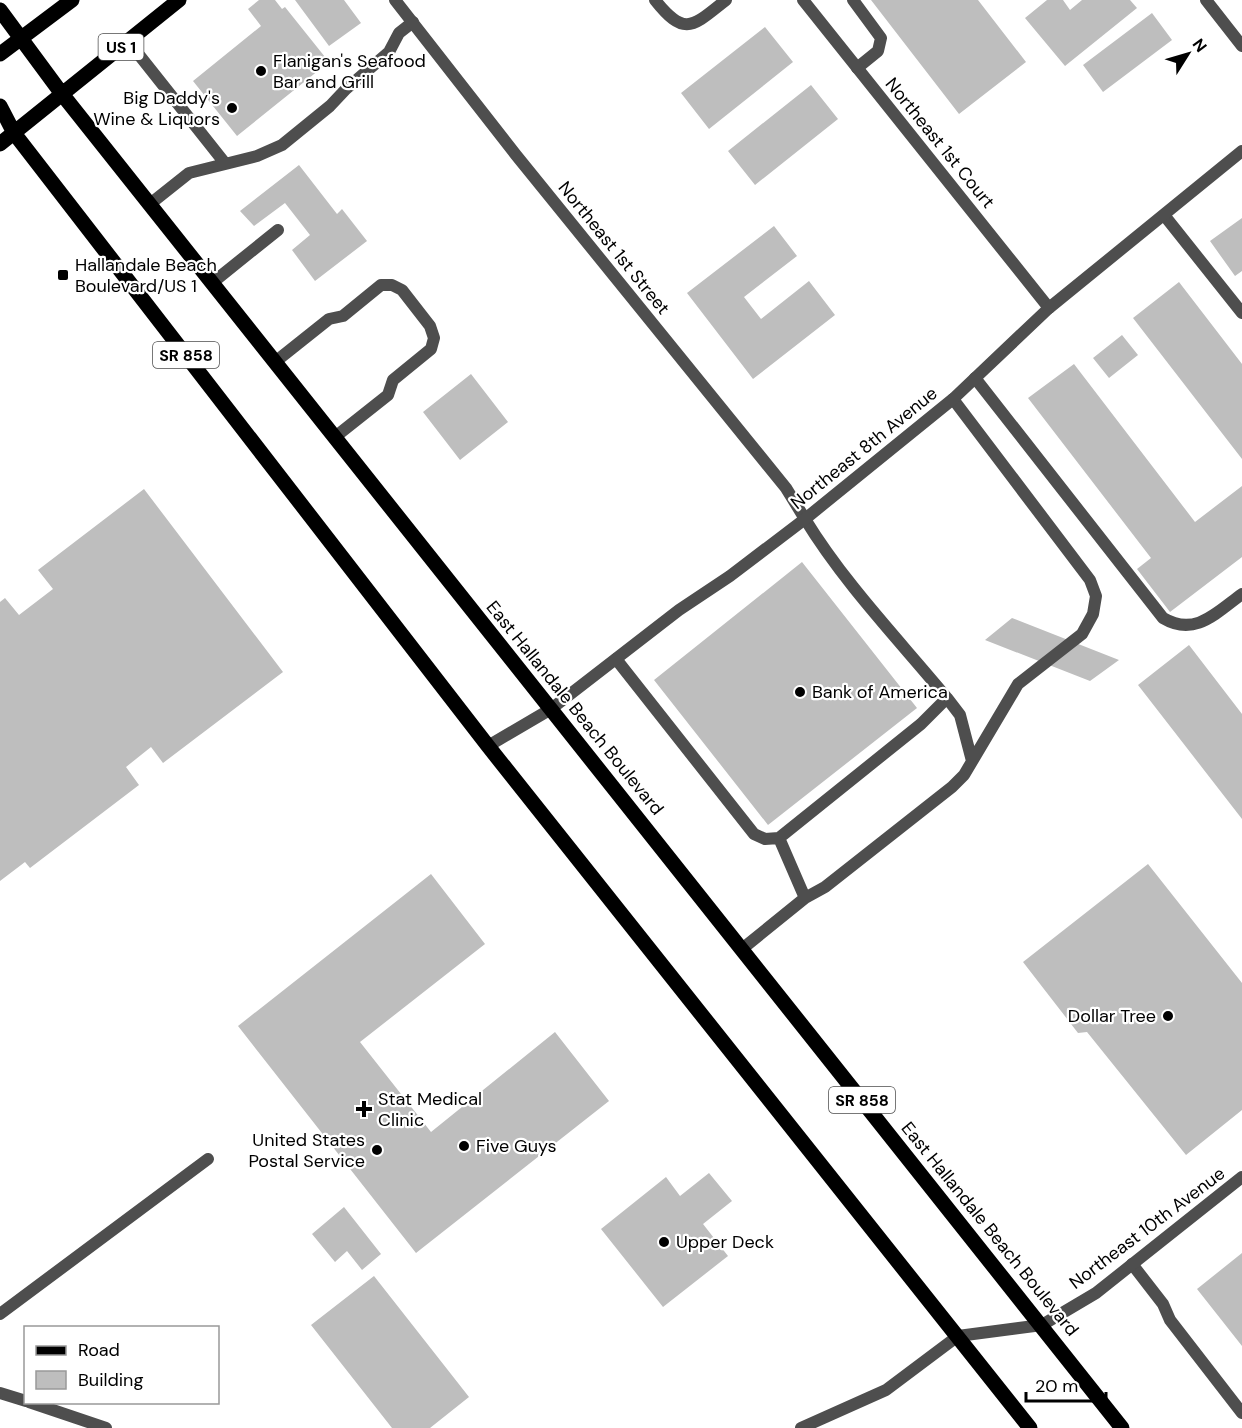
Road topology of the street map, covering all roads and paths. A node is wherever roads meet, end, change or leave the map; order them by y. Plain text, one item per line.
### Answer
1 (72, 0) edge
2 (180, 0) edge
3 (395, 0) edge
4 (655, 0) edge
5 (726, 0) edge
6 (802, 0) edge
7 (853, 0) edge
8 (1206, 0) edge
9 (0, 10) edge
10 (413, 22) junction
11 (20, 38) junction
12 (128, 41) junction
13 (1242, 46) edge
14 (0, 54) edge
15 (857, 68) junction
16 (62, 94) junction
17 (0, 106) edge
18 (14, 133) junction
19 (0, 144) edge
20 (1242, 151) edge
21 (224, 162) junction
22 (150, 204) junction
23 (1164, 215) junction
24 (278, 230) dead end
25 (212, 282) junction
26 (1050, 308) junction
27 (1242, 313) edge
28 (275, 362) junction
29 (975, 378) junction
30 (953, 399) junction
31 (335, 437) junction
32 (805, 519) junction
33 (1242, 594) edge
34 (616, 658) junction
35 (947, 698) junction
36 (551, 709) junction
37 (488, 746) junction
38 (972, 761) junction
39 (779, 838) junction
40 (805, 898) junction
41 (742, 949) junction
42 (208, 1159) dead end
43 (1242, 1177) edge
44 (1132, 1264) junction
45 (0, 1314) edge
46 (1042, 1325) junction
47 (958, 1336) junction
48 (0, 1393) edge
49 (24, 1401) edge
50 (33, 1404) edge
51 (1242, 1413) edge
52 (106, 1428) edge
53 (801, 1428) edge
54 (1030, 1428) edge
55 (1122, 1428) edge

1 - 11 main road
2 - 12 main road, US 1
3 - 10 street, Northeast 1st Street
4 - 5 street
6 - 15 street, Northeast 1st Court
7 - 15 street
8 - 13 street
9 - 11 main road, East Hallandale Beach Boulevard / SR 858
10 - 21 street
10 - 32 street, Northeast 1st Street
11 - 14 main road
11 - 16 main road, East Hallandale Beach Boulevard / SR 858
12 - 16 main road, US 1
12 - 21 street
15 - 26 street, Northeast 1st Court
16 - 18 main road, US 1
16 - 22 main road, East Hallandale Beach Boulevard / SR 858
17 - 18 main road, SR 858
18 - 19 main road, US 1
18 - 37 main road, SR 858
20 - 23 street, Northeast 8th Avenue
21 - 22 street
22 - 25 main road, East Hallandale Beach Boulevard / SR 858
23 - 26 street, Northeast 8th Avenue
23 - 27 street
24 - 25 street
25 - 28 main road, East Hallandale Beach Boulevard / SR 858
26 - 29 street, Northeast 8th Avenue
28 - 31 main road, East Hallandale Beach Boulevard / SR 858
28 - 31 street
29 - 30 street, Northeast 8th Avenue
29 - 33 street
30 - 32 street, Northeast 8th Avenue
30 - 38 street
31 - 36 main road, East Hallandale Beach Boulevard / SR 858
32 - 34 street, Northeast 8th Avenue
32 - 35 street, Northeast 1st Street
34 - 36 street, Northeast 8th Avenue
34 - 39 street
35 - 38 street, Northeast 1st Street
35 - 39 street
36 - 37 street, Northeast 8th Avenue
36 - 41 main road, East Hallandale Beach Boulevard / SR 858
37 - 47 main road, SR 858
38 - 40 street
39 - 40 street
40 - 41 street
41 - 46 main road, East Hallandale Beach Boulevard / SR 858
42 - 45 street
43 - 44 street, Northeast 10th Avenue
44 - 46 street, Northeast 10th Avenue
44 - 51 street
46 - 47 street
46 - 55 main road, East Hallandale Beach Boulevard / SR 858
47 - 53 street
47 - 54 main road, SR 858
48 - 49 street
50 - 52 street

